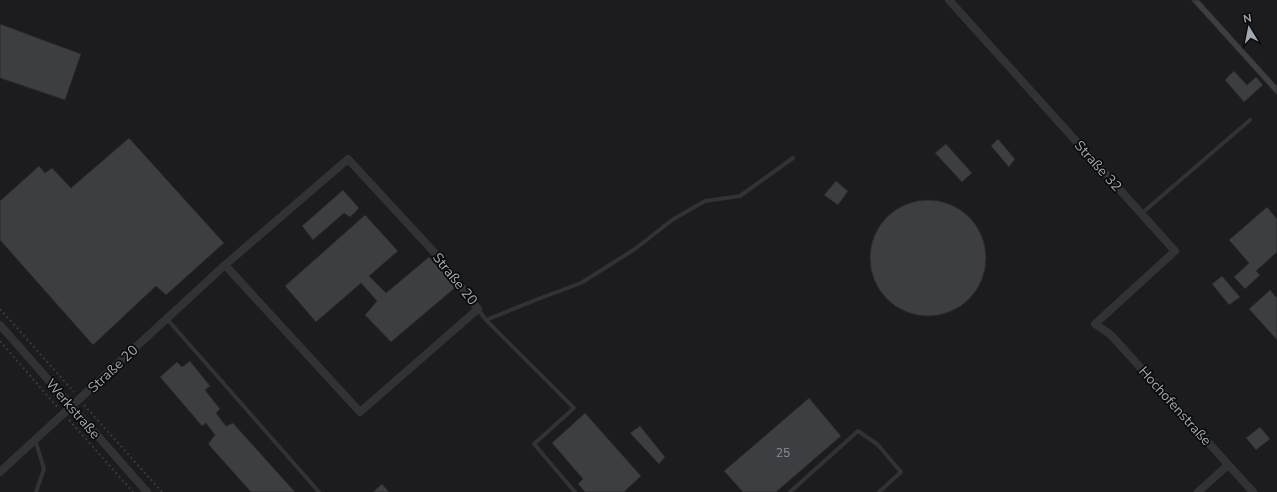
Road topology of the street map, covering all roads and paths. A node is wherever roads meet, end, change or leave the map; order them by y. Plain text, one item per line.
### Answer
1 (949, 0) edge
2 (1250, 120) dead end
3 (793, 158) dead end
4 (1141, 214) junction
5 (226, 265) junction
6 (478, 309) junction
7 (167, 319) junction
8 (486, 320) junction
9 (1095, 324) joint
10 (0, 325) edge
11 (70, 407) junction
12 (35, 439) junction
13 (1228, 465) junction
14 (0, 472) edge
15 (36, 492) edge
16 (147, 492) edge
17 (319, 492) edge
18 (575, 492) edge
19 (790, 492) edge
20 (879, 492) edge
21 (1198, 492) edge
22 (1252, 492) edge

1 - 4 street, Straße 32
2 - 4 lane
3 - 8 lane
4 - 9 street, Straße 32
5 - 6 street, Straße 20
5 - 6 street, Straße 20
5 - 7 street, Straße 20
6 - 8 lane
7 - 11 street, Straße 20
7 - 17 lane
8 - 18 lane
9 - 13 street, Hochofenstraße
10 - 11 street, Werkstraße
11 - 12 street, Straße 20
11 - 16 street, Werkstraße
12 - 14 street, Straße 20
12 - 15 lane
13 - 21 street
13 - 22 street, Hochofenstraße
19 - 20 lane

